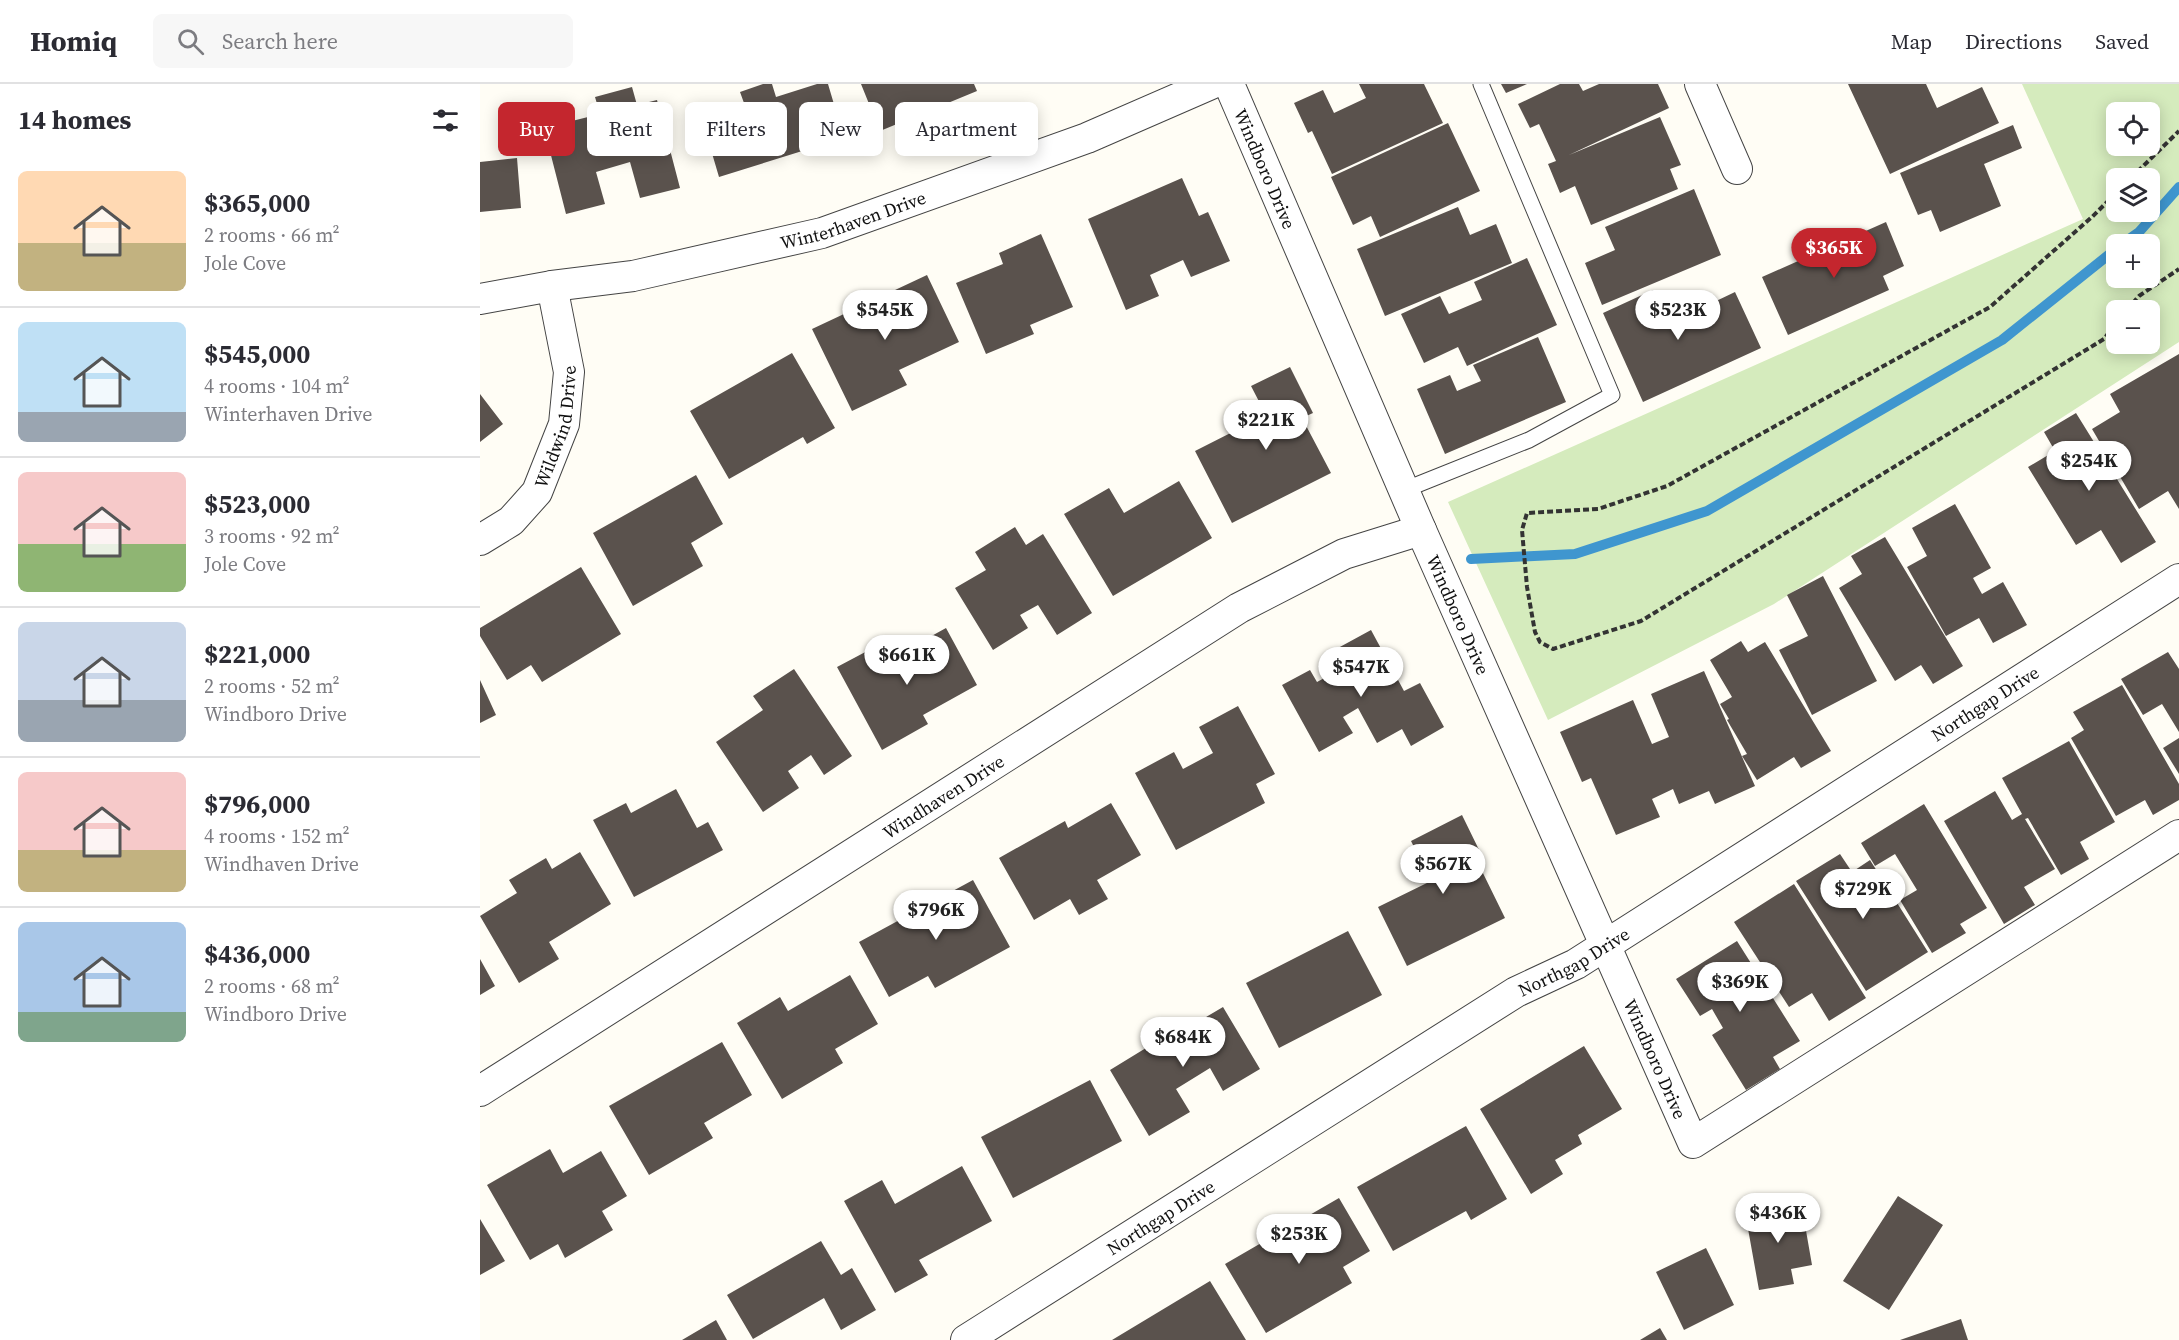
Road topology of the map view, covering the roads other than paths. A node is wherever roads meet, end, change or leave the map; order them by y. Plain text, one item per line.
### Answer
1 (1211, 84) edge
2 (1229, 84) edge
3 (1481, 84) edge
4 (1700, 84) edge
5 (1737, 170) dead end
6 (552, 286) junction
7 (480, 299) edge
8 (1404, 490) junction
9 (1421, 530) junction
10 (480, 540) edge
11 (2179, 579) edge
12 (2179, 835) edge
13 (1606, 946) junction
14 (480, 1091) edge
15 (966, 1340) edge

1 - 6 street, Winterhaven Drive
2 - 8 street, Windboro Drive
3 - 8 lane
4 - 5 street
6 - 7 street, Winterhaven Drive
6 - 10 street, Wildwind Drive
8 - 9 street, Windboro Drive
9 - 13 street, Windboro Drive
9 - 14 street, Windhaven Drive
11 - 13 street, Northgap Drive
12 - 13 street, Windboro Drive
13 - 15 street, Northgap Drive

